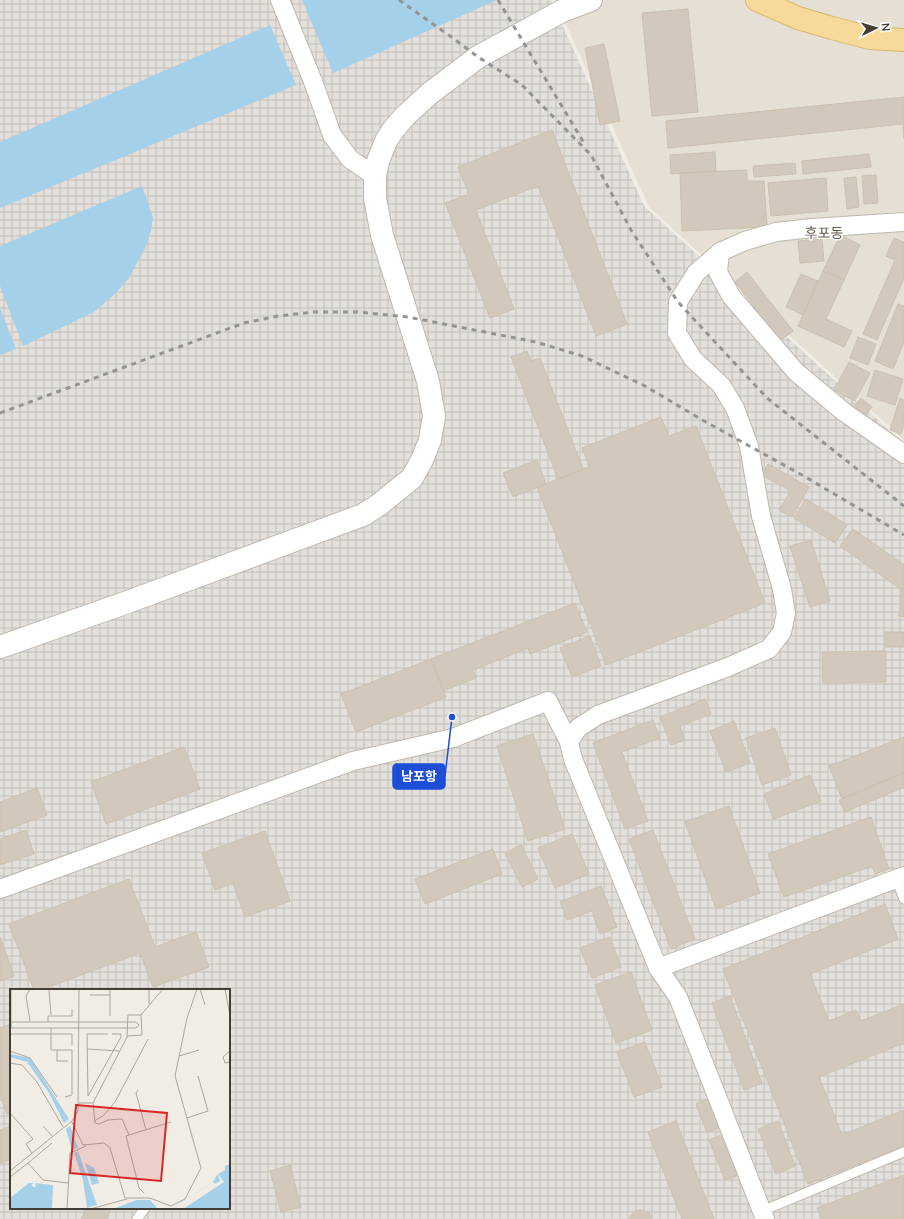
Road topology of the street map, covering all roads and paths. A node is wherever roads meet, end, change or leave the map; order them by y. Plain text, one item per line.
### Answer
1 (590, 0) edge
2 (757, 0) edge
3 (282, 5) edge
4 (904, 40) edge
5 (375, 176) junction
6 (904, 222) edge
7 (720, 252) junction
8 (904, 454) edge
9 (0, 647) edge
10 (569, 742) junction
11 (900, 877) edge
12 (0, 889) edge
13 (904, 899) edge
14 (658, 968) junction
15 (904, 1152) edge
16 (144, 1209) edge
17 (764, 1215) edge
18 (137, 1219) edge

1 - 5 street
2 - 4 main road
3 - 5 street
5 - 9 street
6 - 7 street
7 - 8 street
7 - 10 street
10 - 12 street
10 - 14 street
11 - 13 lane
11 - 14 street
14 - 17 street
15 - 17 lane
16 - 18 lane

